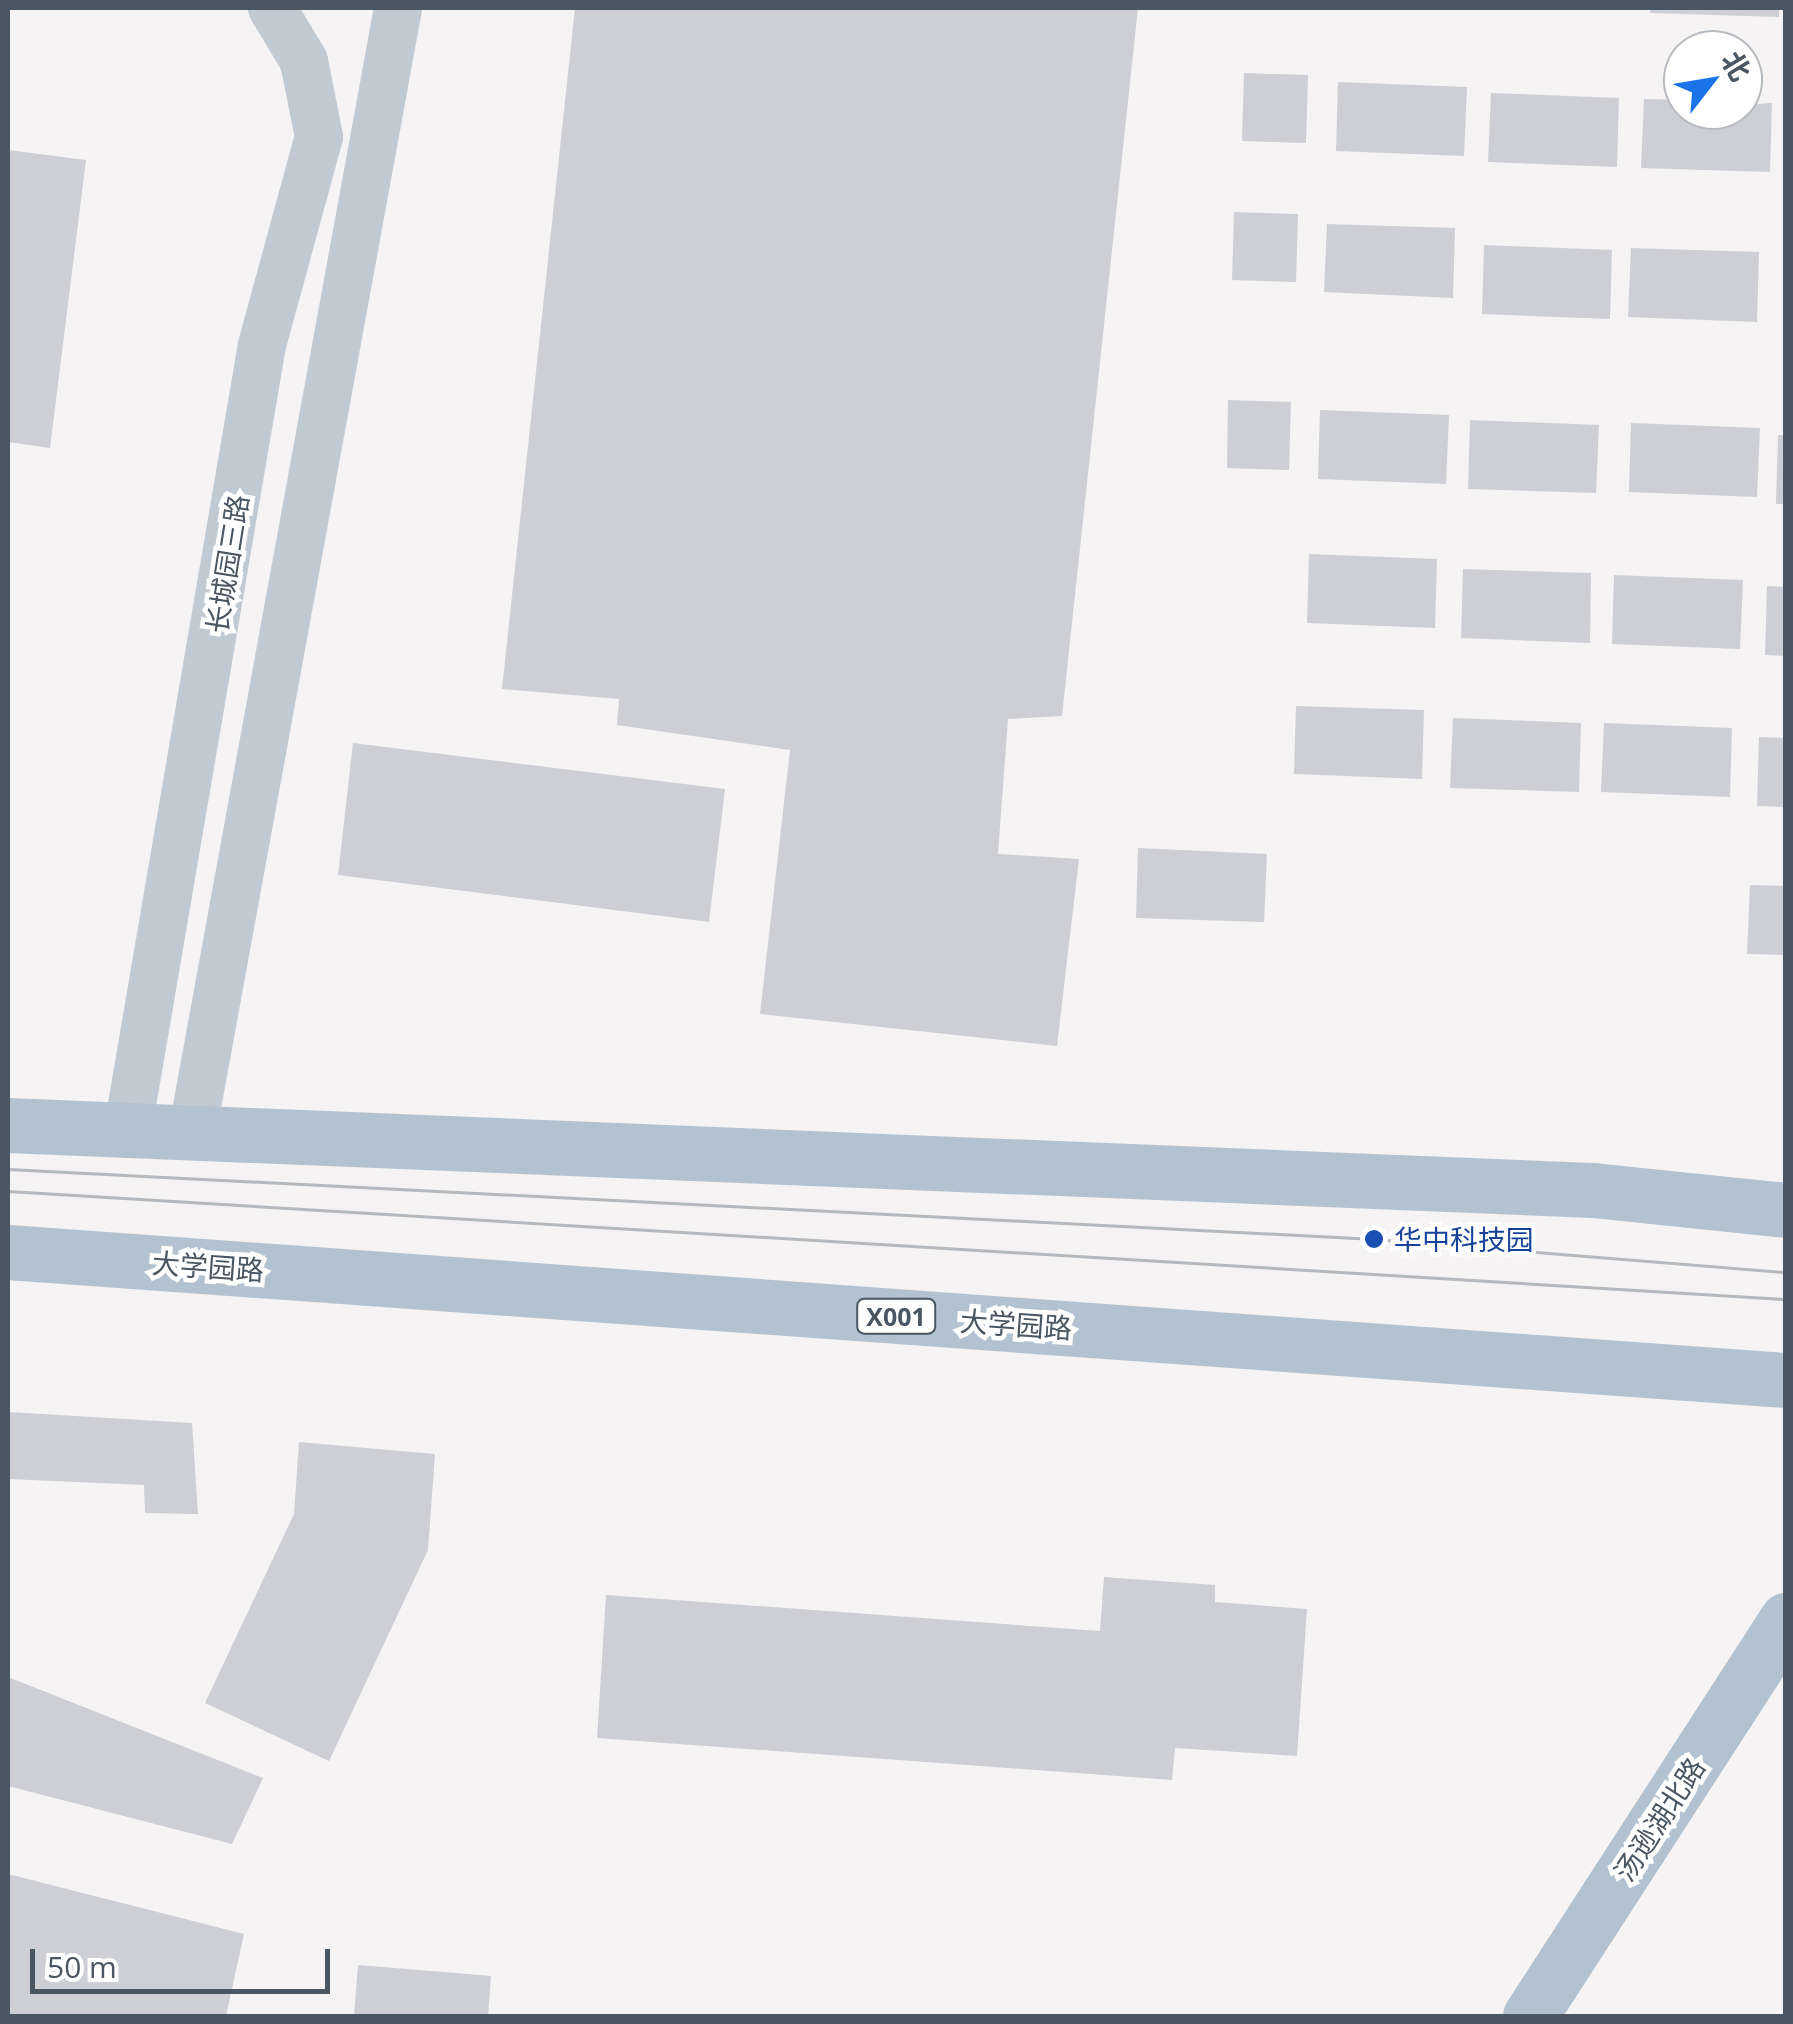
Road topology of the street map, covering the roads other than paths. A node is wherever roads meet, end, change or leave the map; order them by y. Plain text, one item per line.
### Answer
1 (272, 8) edge
2 (398, 8) edge
3 (8, 1125) edge
4 (127, 1134) junction
5 (192, 1134) junction
6 (1786, 1210) edge
7 (8, 1252) edge
8 (1786, 1380) edge
9 (1786, 1620) edge
10 (1530, 2016) edge

1 - 4 street, 长城园三路
2 - 5 street
3 - 4 main road
4 - 5 main road
5 - 6 main road
7 - 8 main road, 大学园路 / X001
9 - 10 main road, 汤逊湖北路

